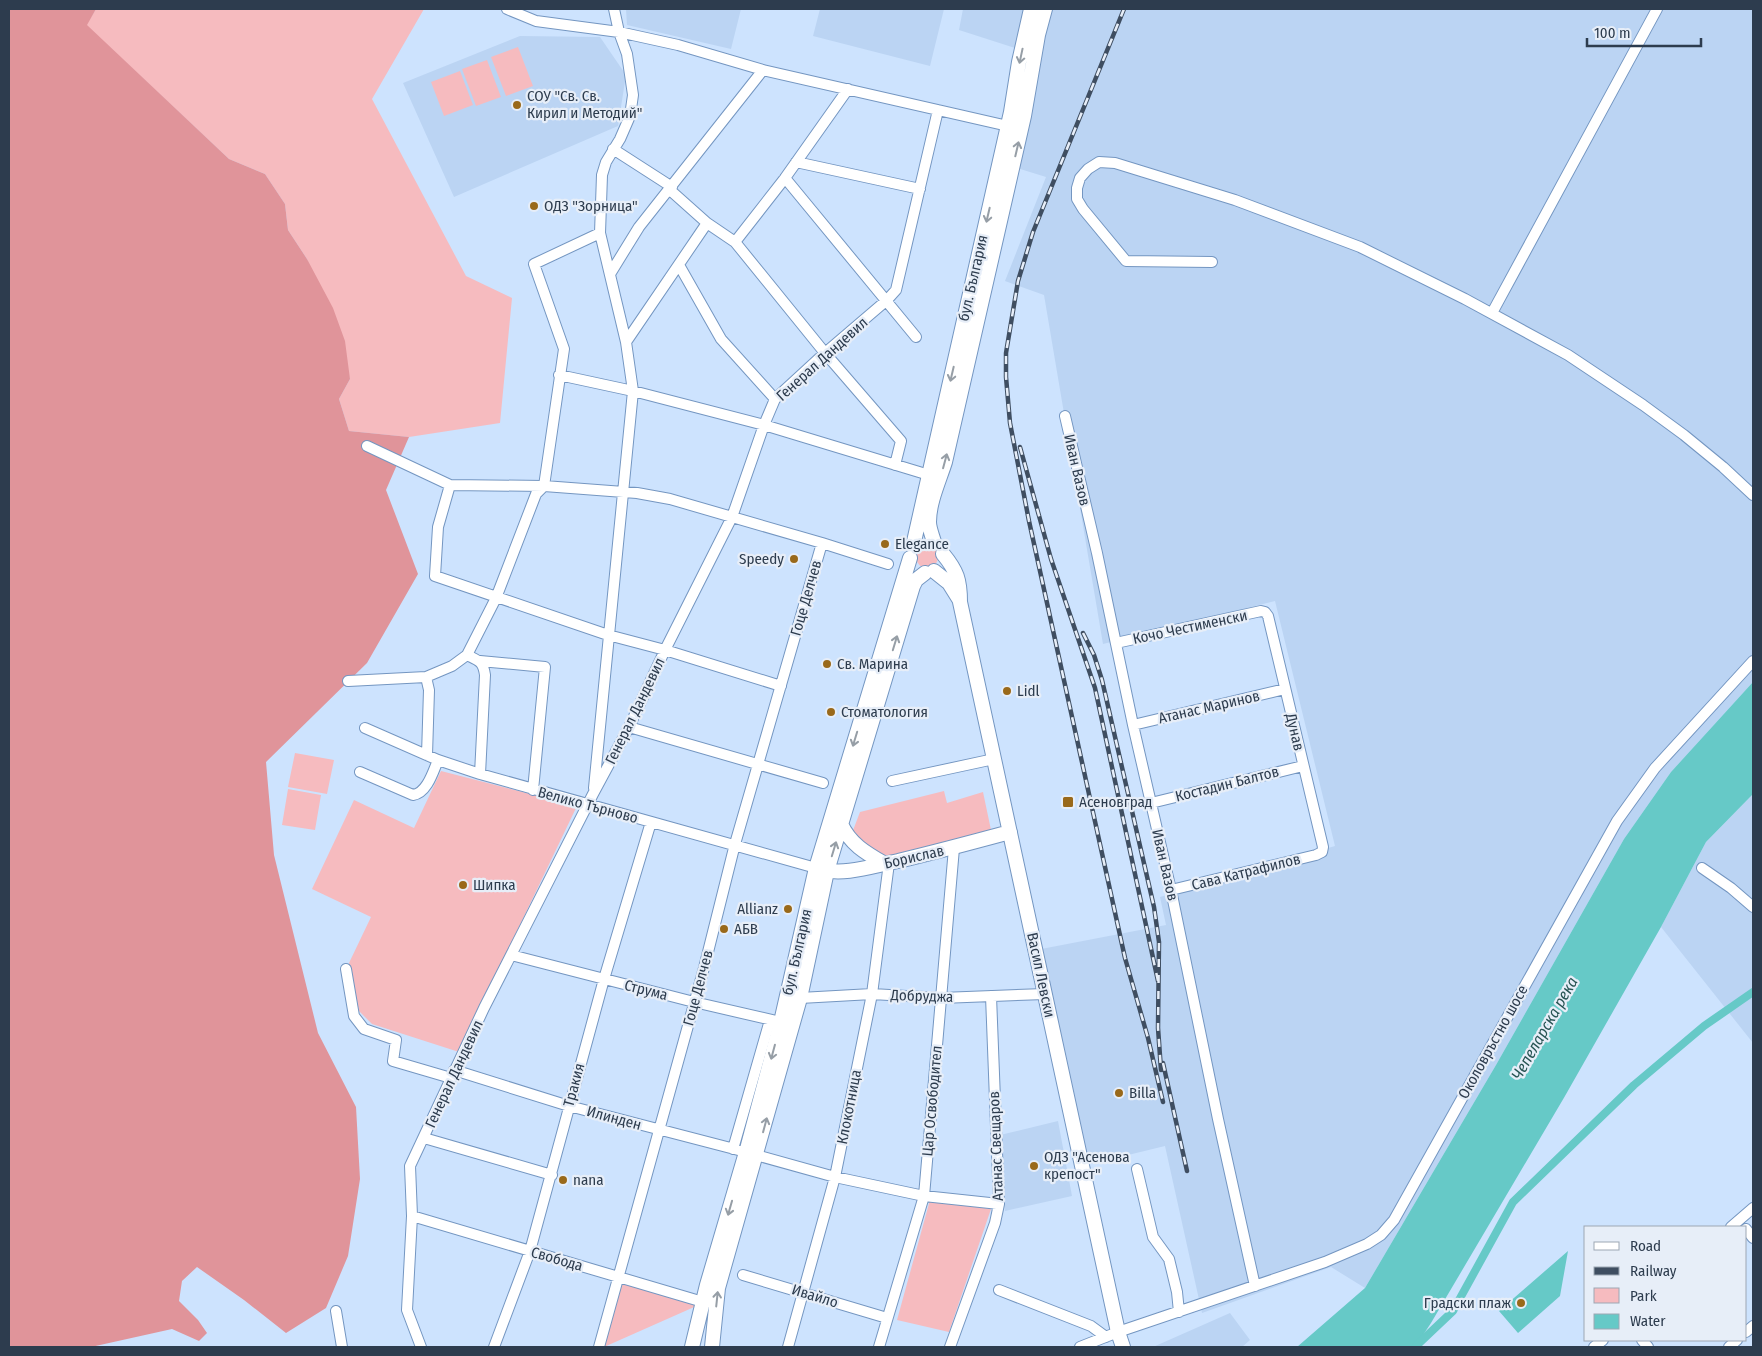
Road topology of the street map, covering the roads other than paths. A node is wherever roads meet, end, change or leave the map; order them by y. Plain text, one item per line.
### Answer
1 (507, 9) edge
2 (614, 9) edge
3 (1031, 9) edge
4 (1045, 9) edge
5 (1657, 9) edge
6 (619, 32) junction
7 (763, 70) junction
8 (848, 89) junction
9 (938, 110) junction
10 (1008, 126) junction
11 (613, 149) junction
12 (796, 162) junction
13 (784, 178) junction
14 (671, 189) junction
15 (920, 189) junction
16 (707, 223) junction
17 (600, 233) junction
18 (735, 242) junction
19 (1212, 262) dead end
20 (678, 265) junction
21 (610, 274) junction
22 (887, 300) junction
23 (1492, 313) junction
24 (916, 337) dead end
25 (626, 342) junction
26 (825, 354) junction
27 (559, 375) junction
28 (633, 391) junction
29 (775, 399) junction
30 (1065, 416) dead end
31 (764, 425) junction
32 (367, 446) dead end
33 (895, 466) junction
34 (929, 475) junction
35 (450, 485) junction
36 (544, 486) junction
37 (622, 492) junction
38 (1753, 495) edge
39 (732, 517) junction
40 (934, 542) junction
41 (822, 543) junction
42 (912, 552) junction
43 (943, 554) junction
44 (888, 564) dead end
45 (930, 572) junction
46 (496, 598) junction
47 (960, 602) junction
48 (1265, 612) joint
49 (608, 635) junction
50 (1116, 643) junction
51 (665, 650) junction
52 (467, 655) junction
53 (480, 661) junction
54 (1753, 661) edge
55 (426, 677) junction
56 (348, 681) dead end
57 (781, 686) junction
58 (1285, 689) junction
59 (1133, 725) junction
60 (629, 727) junction
61 (365, 728) dead end
62 (598, 747) junction
63 (427, 755) junction
64 (614, 755) junction
65 (994, 759) junction
66 (438, 760) junction
67 (759, 765) junction
68 (1303, 766) junction
69 (360, 772) dead end
70 (480, 774) junction
71 (892, 781) dead end
72 (823, 783) dead end
73 (533, 790) junction
74 (593, 794) junction
75 (1151, 803) junction
76 (588, 804) junction
77 (650, 822) junction
78 (841, 824) junction
79 (1010, 832) junction
80 (735, 844) junction
81 (954, 848) junction
82 (1322, 852) joint
83 (887, 863) junction
84 (1702, 868) dead end
85 (822, 870) junction
86 (1171, 890) junction
87 (1753, 907) edge
88 (511, 954) junction
89 (346, 969) dead end
90 (604, 979) junction
91 (872, 994) junction
92 (1045, 994) junction
93 (991, 996) junction
94 (800, 998) junction
95 (941, 998) junction
96 (694, 1002) junction
97 (775, 1021) junction
98 (452, 1074) junction
99 (569, 1106) junction
100 (659, 1130) junction
101 (424, 1138) junction
102 (745, 1152) junction
103 (1137, 1169) dead end
104 (552, 1175) junction
105 (835, 1177) junction
106 (924, 1196) junction
107 (999, 1204) junction
108 (1753, 1208) edge
109 (412, 1216) junction
110 (1740, 1226) edge
111 (530, 1252) junction
112 (743, 1275) dead end
113 (618, 1276) junction
114 (1255, 1286) junction
115 (999, 1290) dead end
116 (803, 1292) junction
117 (703, 1302) junction
118 (336, 1311) dead end
119 (1179, 1312) junction
120 (887, 1318) junction
121 (1112, 1335) junction
122 (342, 1347) edge
123 (421, 1347) edge
124 (494, 1347) edge
125 (598, 1347) edge
126 (692, 1347) edge
127 (712, 1347) edge
128 (788, 1347) edge
129 (879, 1347) edge
130 (950, 1347) edge
131 (1080, 1347) edge
132 (1123, 1347) edge

1 - 6 street
2 - 6 street
3 -> 10 main road, бул. България
40 -> 4 main road, бул. България
5 - 23 street
6 - 7 street
6 - 11 street
7 - 8 street
7 - 14 street
8 - 9 street
8 - 12 street
9 - 10 street
9 - 15 street, Генерал Дандевил
10 -> 34 main road, бул. България
11 - 14 street
11 - 17 street
12 - 13 street
12 - 15 street
13 - 18 street
13 - 22 street
14 - 16 street
14 - 21 street
15 - 22 street, Генерал Дандевил
16 - 18 street
16 - 20 street
17 - 21 street
17 - 27 street
18 - 26 street
19 - 23 street
20 - 25 street
20 - 29 street
21 - 25 street
22 - 24 street
22 - 26 street, Генерал Дандевил
23 - 38 street
25 - 28 street
26 - 29 street, Генерал Дандевил
26 - 33 street
27 - 28 street
27 - 36 street
28 - 31 street
28 - 37 street
29 - 31 street, Генерал Дандевил
30 - 50 street, Иван Вазов
31 - 33 street
31 - 39 street, Генерал Дандевил
32 - 35 street
33 - 34 street
34 - 42 main road, бул. България
35 - 36 street
35 - 46 street
36 - 37 street
36 - 46 street
37 - 39 street
37 - 49 street
39 - 41 street
39 - 51 street, Генерал Дандевил
40 - 42 main road
40 - 43 main road
41 - 44 street
41 - 57 street, Гоце Делчев
42 - 45 main road
42 -> 85 main road, бул. България
43 - 45 main road
43 - 47 main road, Васил Левски
45 - 47 main road, Васил Левски
78 -> 45 main road, бул. България
46 - 49 street
46 - 52 street
47 - 65 main road, Васил Левски
48 - 50 street, Кочо Честименски
48 - 58 street, Дунав
49 - 51 street
49 - 62 street
50 - 59 street, Иван Вазов
51 - 57 street
51 - 60 street, Генерал Дандевил
52 - 53 street
52 - 55 street
53 - 70 street
53 - 73 street
54 - 114 street, Околовръстно шосе
55 - 56 street
55 - 63 street
57 - 67 street, Гоце Делчев
58 - 59 street, Атанас Маринов
58 - 68 street, Дунав
59 - 75 street, Иван Вазов
60 - 64 street, Генерал Дандевил
60 - 67 street
61 - 63 street, Велико Търново
62 - 64 street
62 - 74 street
63 - 66 street, Велико Търново
64 - 74 street, Генерал Дандевил
65 - 71 street
65 - 79 main road, Васил Левски
66 - 69 street
66 - 70 street, Велико Търново
67 - 72 street
67 - 80 street, Гоце Делчев
68 - 75 street, Костадин Балтов
68 - 82 street, Дунав
70 - 73 street, Велико Търново
73 - 76 street, Велико Търново
74 - 76 street, Генерал Дандевил
75 - 86 street, Иван Вазов
76 - 77 street, Велико Търново
76 - 88 street, Генерал Дандевил
77 - 80 street, Велико Търново
77 - 90 street, Тракия
78 - 83 main road
85 -> 78 main road, бул. България
79 - 81 main road, Борислав
79 - 92 main road, Васил Левски
80 - 85 street, Велико Търново
80 - 96 street, Гоце Делчев
81 - 83 main road, Борислав
81 - 95 street, Цар Освободител
82 - 86 street, Сава Катрафилов
83 - 85 main road, Борислав
83 - 91 street, Клокотница
84 - 87 street
85 - 94 main road, бул. България
85 - 97 main road, бул. България
86 - 114 street, Иван Вазов
88 - 90 street, Струма
88 - 98 street, Генерал Дандевил
89 - 98 street, Илинден
90 - 96 street, Струма
90 - 99 street, Тракия
91 - 94 street, Добруджа
91 - 95 street, Добруджа
91 - 105 street, Клокотница
92 - 93 street, Добруджа
92 - 121 main road, Васил Левски
93 - 95 street, Добруджа
93 - 107 street, Атанас Свещаров
102 -> 94 main road, бул. България
95 - 106 street, Цар Освободител
96 - 97 street, Струма
96 - 100 street, Гоце Делчев
97 - 102 main road, бул. България
98 - 99 street, Илинден
98 - 101 street, Генерал Дандевил
99 - 100 street, Илинден
99 - 104 street, Тракия
100 - 102 street, Илинден
100 - 113 street, Гоце Делчев
101 - 104 street
101 - 109 street, Генерал Дандевил
102 - 105 street, Илинден
102 -> 117 main road, бул. България
127 -> 102 main road, бул. България
103 - 119 street
104 - 111 street, Тракия
105 - 106 street, Илинден
105 - 116 street, Клокотница
106 - 107 street, Илинден
106 - 120 street, Цар Освободител
107 - 130 street, Атанас Свещаров
108 - 110 street
109 - 111 street, Свобода
109 - 123 street, Генерал Дандевил
111 - 113 street, Свобода
111 - 124 street, Тракия
112 - 116 street, Ивайло
113 - 117 street, Свобода
113 - 125 street, Гоце Делчев
114 - 119 street, Околовръстно шосе
115 - 121 street
116 - 120 street, Ивайло
116 - 128 street, Клокотница
117 - 126 main road, бул. България
118 - 122 street
119 - 121 street, Околовръстно шосе
120 - 129 street, Цар Освободител
121 - 131 street, Околовръстно шосе
121 - 132 main road, Васил Левски

